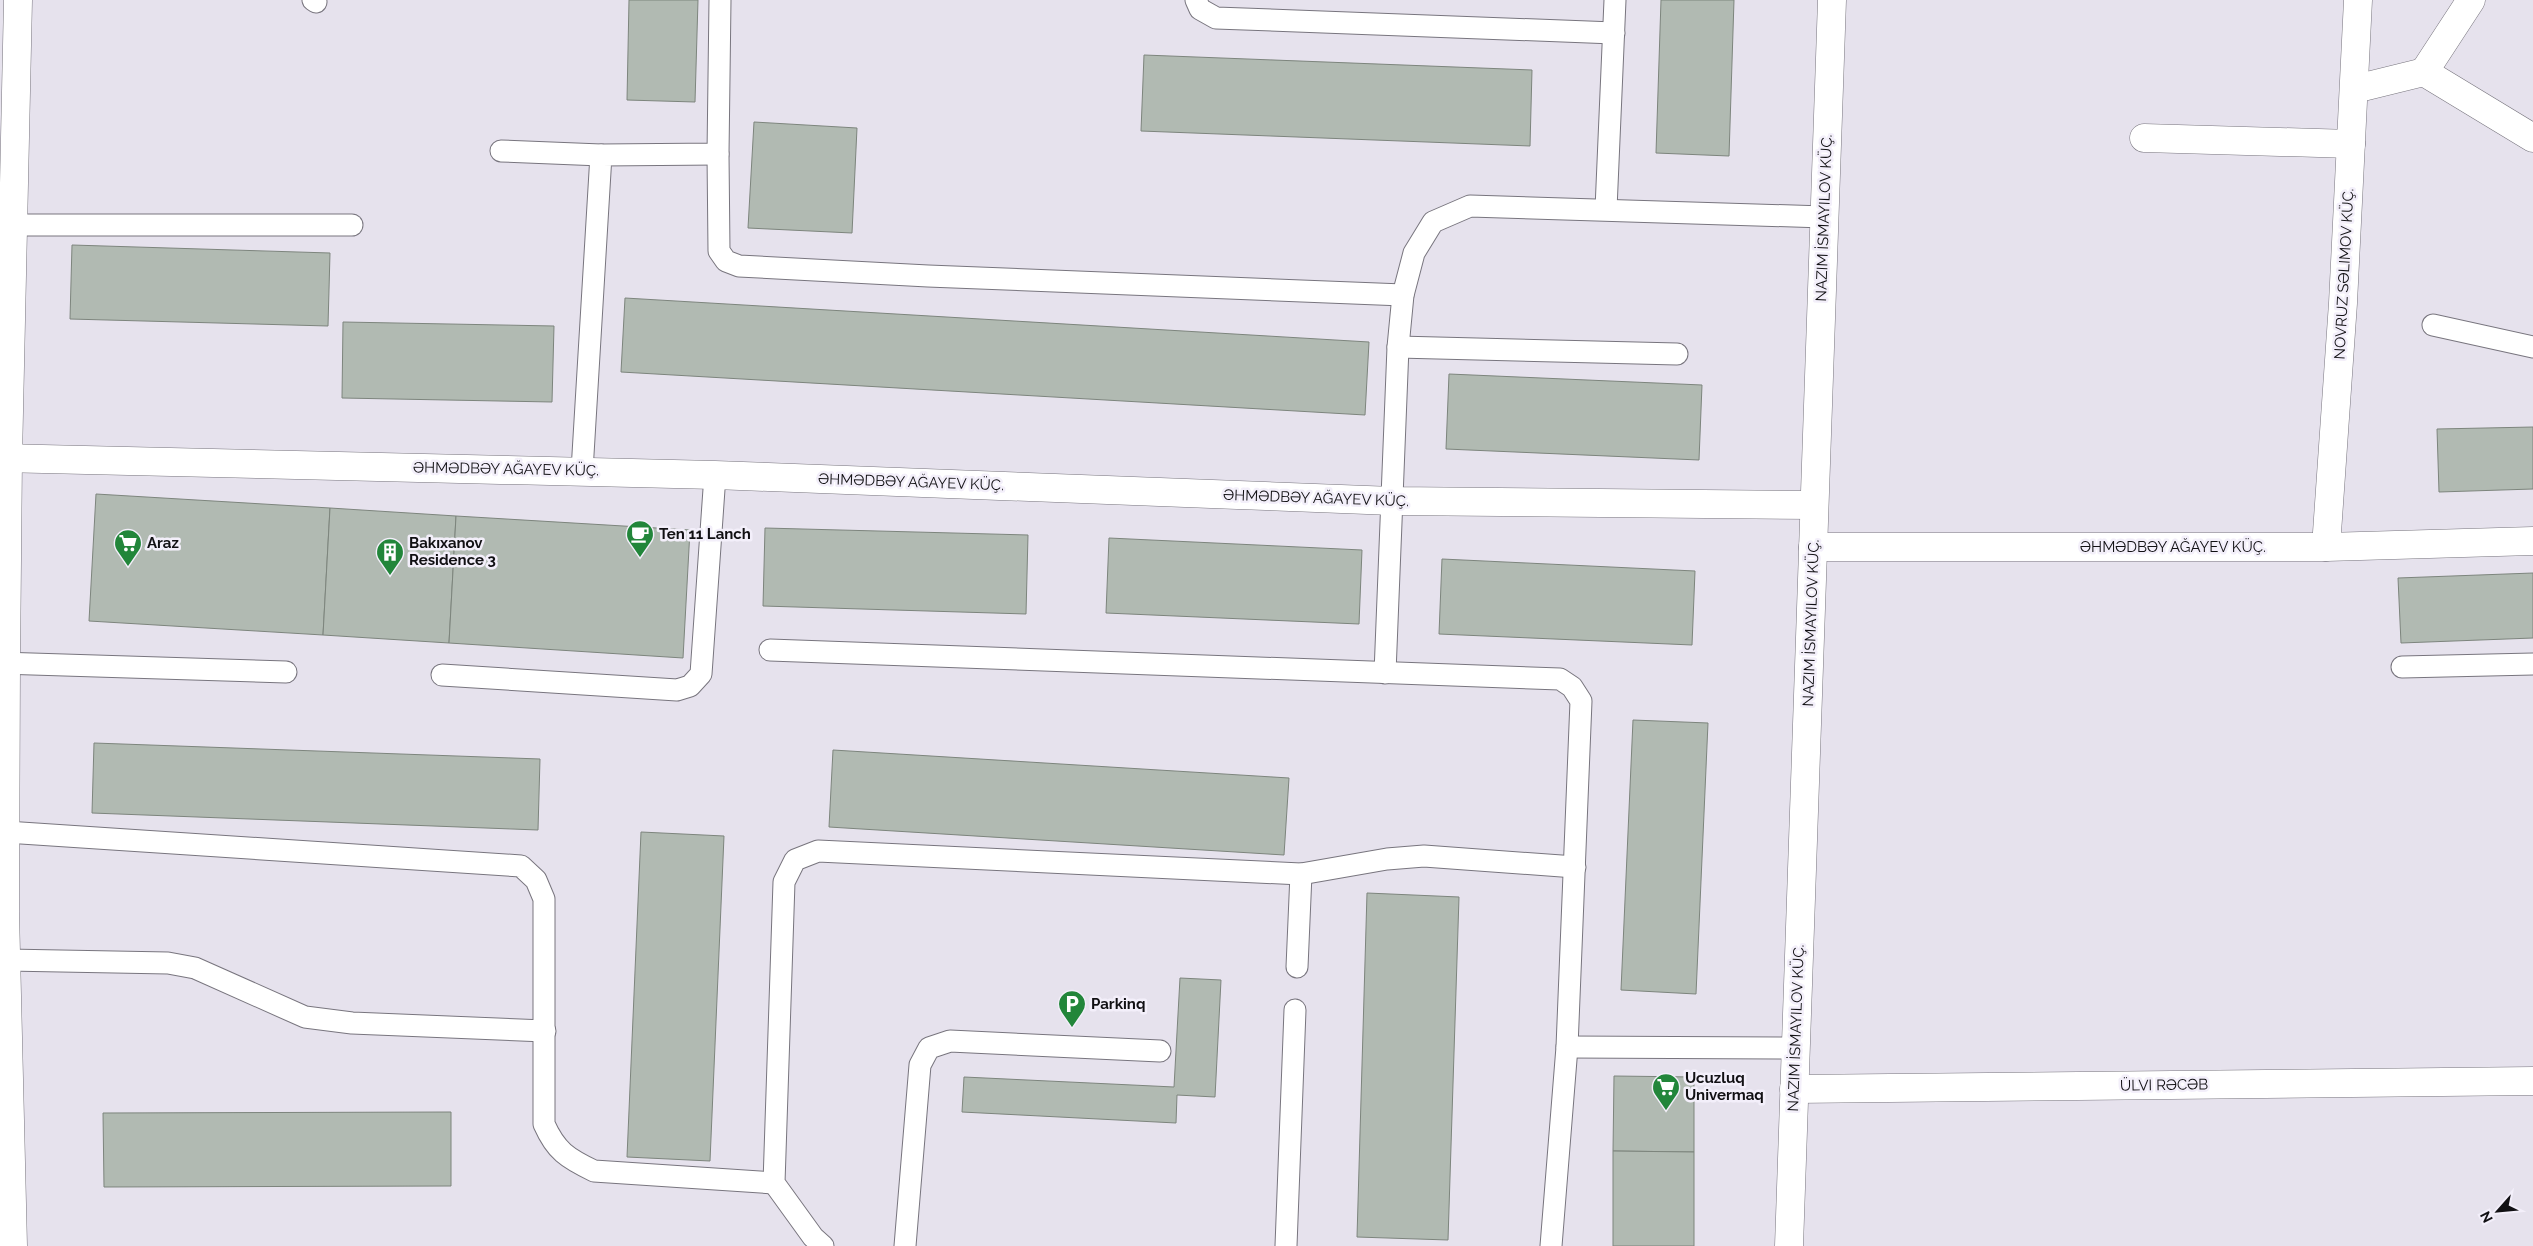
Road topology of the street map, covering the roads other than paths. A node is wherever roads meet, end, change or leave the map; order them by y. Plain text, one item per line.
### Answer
1 (18, 0) edge
2 (720, 0) edge
3 (1196, 0) edge
4 (1615, 0) edge
5 (1832, 0) edge
6 (2358, 0) edge
7 (2471, 0) edge
8 (1614, 33) junction
9 (2424, 72) junction
10 (2354, 89) junction
11 (2144, 138) dead end
12 (2533, 138) edge
13 (2351, 144) junction
14 (502, 151) dead end
15 (718, 154) junction
16 (601, 155) junction
17 (1606, 209) junction
18 (1824, 217) junction
19 (13, 225) junction
20 (352, 225) dead end
21 (1403, 296) junction
22 (2433, 325) dead end
23 (1398, 347) junction
24 (2533, 347) edge
25 (1677, 354) dead end
26 (4, 458) edge
27 (582, 471) junction
28 (715, 475) junction
29 (1393, 501) junction
30 (1814, 505) junction
31 (2533, 541) edge
32 (1813, 547) junction
33 (2326, 547) junction
34 (770, 650) dead end
35 (3, 663) edge
36 (2533, 664) edge
37 (2402, 667) dead end
38 (286, 672) dead end
39 (1385, 673) junction
40 (442, 675) dead end
41 (6, 832) junction
42 (1575, 867) junction
43 (1301, 874) junction
44 (3, 912) edge
45 (7, 960) junction
46 (1297, 967) dead end
47 (1295, 1010) dead end
48 (545, 1032) junction
49 (1567, 1047) junction
50 (1796, 1048) junction
51 (1160, 1051) dead end
52 (2533, 1081) edge
53 (1794, 1090) junction
54 (774, 1183) junction
55 (13, 1246) edge
56 (823, 1246) edge
57 (905, 1246) edge
58 (1286, 1246) edge
59 (1551, 1246) edge
60 (1789, 1246) edge

1 - 19 street
2 - 15 lane
3 - 8 lane
4 - 8 lane
5 - 18 street
6 - 10 street, NOVRUZ SƏLIMOV KÜÇ.
7 - 9 street
8 - 17 lane
9 - 10 street
9 - 12 street
10 - 13 street, NOVRUZ SƏLIMOV KÜÇ.
11 - 13 street
13 - 33 street, NOVRUZ SƏLIMOV KÜÇ.
14 - 16 lane
15 - 16 lane
15 - 21 lane
16 - 27 lane
17 - 18 lane
17 - 21 lane
18 - 30 street
19 - 20 lane
19 - 26 street
21 - 23 lane
22 - 24 lane
23 - 25 lane
23 - 29 lane
26 - 27 street, ƏHMƏDBƏY AĞAYEV KÜÇ.
26 - 35 street
27 - 28 street, ƏHMƏDBƏY AĞAYEV KÜÇ.
28 - 29 street, ƏHMƏDBƏY AĞAYEV KÜÇ.
28 - 40 lane
29 - 30 street, ƏHMƏDBƏY AĞAYEV KÜÇ.
29 - 39 lane
30 - 32 street
31 - 33 street, ƏHMƏDBƏY AĞAYEV KÜÇ.
32 - 33 street, ƏHMƏDBƏY AĞAYEV KÜÇ.
32 - 50 street
34 - 39 lane
35 - 38 lane
35 - 41 street
36 - 37 lane
39 - 42 lane
41 - 44 street
41 - 48 lane
42 - 43 lane
42 - 49 lane
43 - 46 lane
43 - 54 lane
44 - 45 street
45 - 48 lane
45 - 55 street
47 - 58 lane
48 - 54 lane
49 - 50 lane
49 - 59 lane
50 - 53 street
51 - 57 lane
52 - 53 street, ÜLVI RƏCƏB
53 - 60 street
54 - 56 lane

